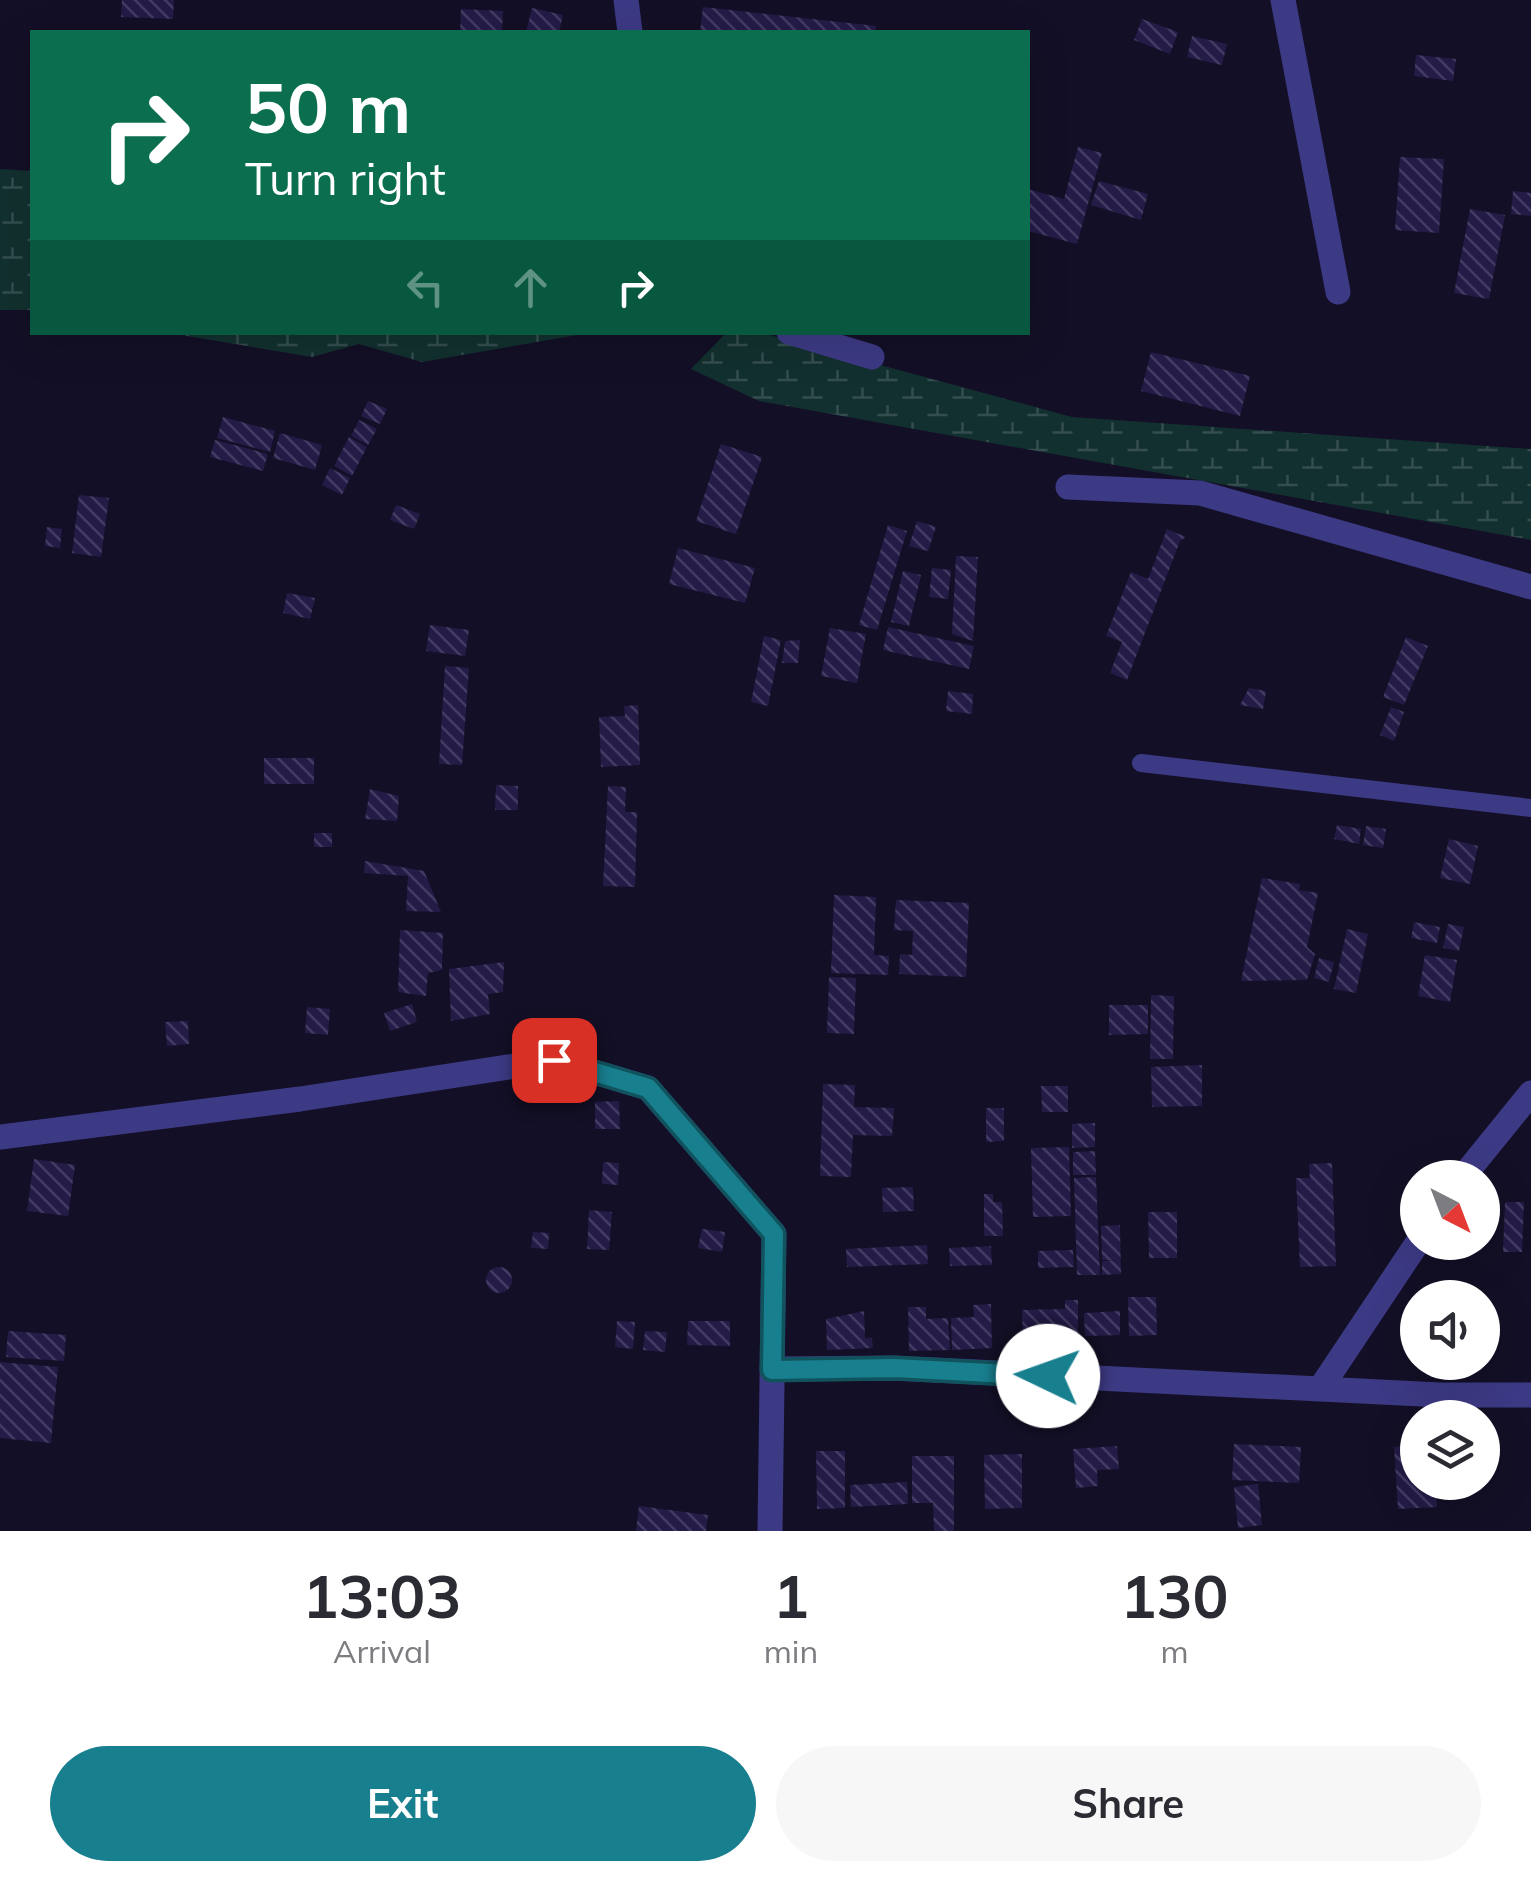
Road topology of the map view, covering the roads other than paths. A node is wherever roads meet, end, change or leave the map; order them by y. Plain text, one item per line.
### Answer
1 (626, 0) edge
2 (1283, 0) edge
3 (630, 30) edge
4 (1338, 292) dead end
5 (799, 335) edge
6 (872, 357) dead end
7 (1068, 487) dead end
8 (1531, 587) edge
9 (1141, 764) dead end
10 (1531, 808) edge
11 (1531, 1093) edge
12 (0, 1136) edge
13 (1477, 1160) edge
14 (1406, 1260) edge
15 (772, 1370) junction
16 (1320, 1389) junction
17 (1531, 1395) edge
18 (770, 1531) edge

1 - 3 street
2 - 4 street
5 - 6 street
7 - 8 street
9 - 10 lane
11 - 13 street
12 - 15 street
14 - 16 street
15 - 16 street
15 - 18 street
16 - 17 street

